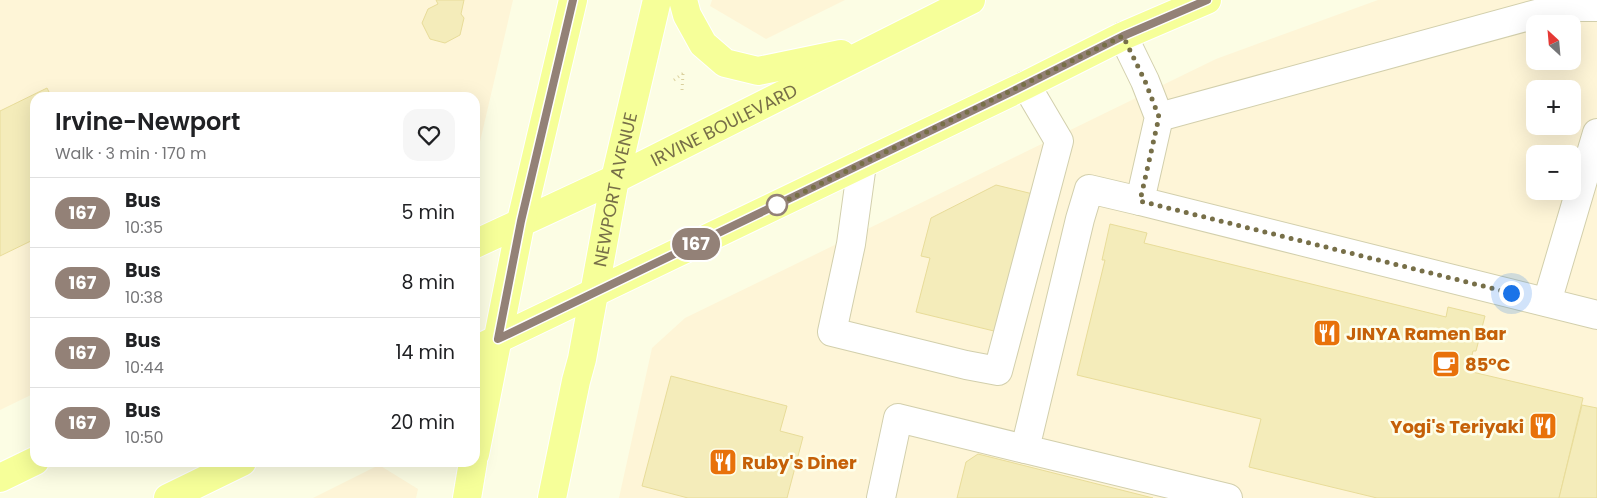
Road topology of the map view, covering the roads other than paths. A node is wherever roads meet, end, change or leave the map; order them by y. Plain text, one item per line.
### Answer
1 (573, 0) edge
2 (657, 0) edge
3 (683, 0) edge
4 (972, 0) edge
5 (1207, 0) edge
6 (1597, 7) edge
7 (1123, 36) junction
8 (877, 46) junction
9 (1026, 85) junction
10 (1159, 117) junction
11 (1597, 133) edge
12 (862, 164) junction
13 (615, 179) junction
14 (1140, 201) junction
15 (521, 221) junction
16 (480, 242) edge
17 (594, 293) junction
18 (1547, 302) junction
19 (1597, 315) edge
20 (487, 345) edge
21 (480, 409) edge
22 (1026, 449) junction
23 (30, 463) edge
24 (232, 467) edge
25 (472, 467) edge
26 (0, 478) edge
27 (168, 498) edge
28 (467, 498) edge
29 (552, 498) edge
30 (881, 498) edge
31 (1228, 498) edge

1 - 15 main road
2 - 13 main road, NEWPORT AVENUE
3 - 8 main road
4 - 8 main road, IRVINE BOULEVARD
5 - 7 main road
6 - 10 lane
7 - 9 main road
7 - 10 lane
8 - 13 main road, IRVINE BOULEVARD
9 - 12 main road
9 - 12 lane
10 - 14 lane
11 - 18 lane
12 - 17 main road
13 - 15 main road, IRVINE BOULEVARD
13 - 17 main road, NEWPORT AVENUE
14 - 18 lane
14 - 22 lane
15 - 16 main road, IRVINE BOULEVARD
15 - 20 main road
17 - 20 main road
17 - 29 main road, NEWPORT AVENUE
18 - 19 lane
20 - 21 main road
22 - 30 lane
22 - 31 lane
23 - 26 main road
24 - 27 main road
25 - 28 main road

